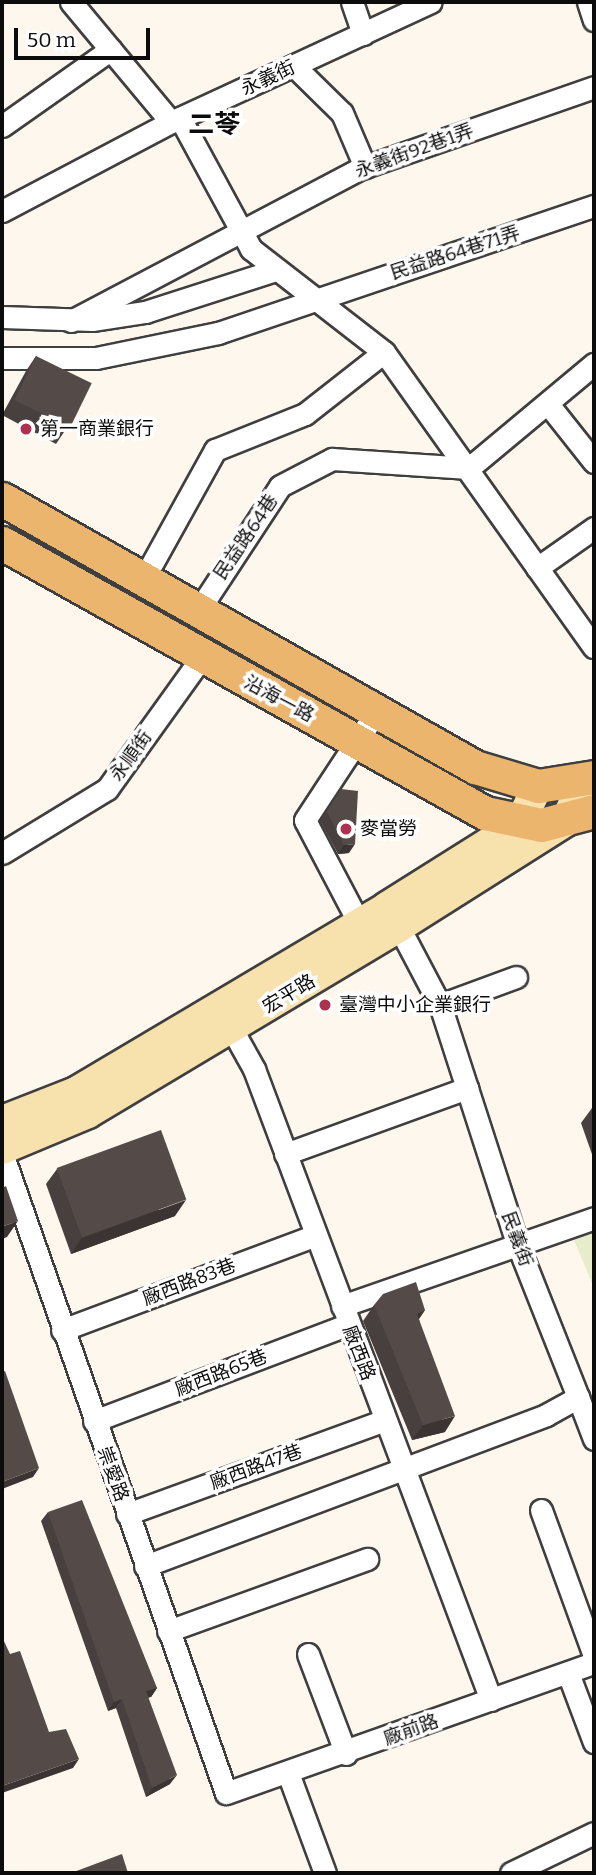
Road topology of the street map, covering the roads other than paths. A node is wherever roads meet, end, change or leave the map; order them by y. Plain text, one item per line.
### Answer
1 (71, 2) edge
2 (352, 2) edge
3 (431, 2) edge
4 (588, 2) edge
5 (594, 20) edge
6 (363, 34) junction
7 (111, 49) junction
8 (294, 66) junction
9 (594, 87) edge
10 (175, 120) junction
11 (2, 126) edge
12 (365, 167) junction
13 (594, 206) edge
14 (2, 211) edge
15 (240, 227) junction
16 (282, 274) junction
17 (315, 296) junction
18 (2, 317) edge
19 (71, 321) junction
20 (384, 352) junction
21 (2, 358) edge
22 (594, 364) edge
23 (548, 404) junction
24 (594, 462) edge
25 (469, 468) junction
26 (2, 499) edge
27 (594, 528) edge
28 (2, 543) edge
29 (537, 568) junction
30 (143, 580) junction
31 (198, 611) junction
32 (594, 647) edge
33 (202, 657) junction
34 (376, 712) junction
35 (357, 740) junction
36 (538, 786) junction
37 (584, 798) edge
38 (519, 824) junction
39 (2, 853) edge
40 (394, 916) junction
41 (359, 923) junction
42 (516, 977) dead end
43 (440, 1005) junction
44 (226, 1018) junction
45 (467, 1088) junction
46 (2, 1121) edge
47 (2, 1151) edge
48 (285, 1154) junction
49 (594, 1218) edge
50 (316, 1235) junction
51 (517, 1243) junction
52 (345, 1315) junction
53 (62, 1330) junction
54 (578, 1397) junction
55 (385, 1420) junction
56 (94, 1421) junction
57 (594, 1439) edge
58 (403, 1469) junction
59 (541, 1510) dead end
60 (127, 1514) junction
61 (367, 1559) dead end
62 (145, 1566) junction
63 (168, 1631) junction
64 (308, 1654) dead end
65 (594, 1656) edge
66 (594, 1663) edge
67 (568, 1673) junction
68 (491, 1700) junction
69 (594, 1742) edge
70 (346, 1754) junction
71 (288, 1773) junction
72 (226, 1793) joint
73 (594, 1833) edge
74 (325, 1873) edge
75 (511, 1873) edge

1 - 7 street
2 - 6 street
3 - 6 street, 永義街
4 - 5 street
6 - 8 street, 永義街
7 - 10 street
7 - 11 street
8 - 10 street, 永義街
8 - 12 street
9 - 12 street, 永義街92巷1弄
10 - 14 street, 永義街
10 - 15 street
12 - 15 street, 永義街92巷1弄
13 - 17 street, 民益路64巷71弄
15 - 16 street
15 - 19 street, 永義街92巷1弄
16 - 17 street
16 - 19 street
17 - 20 street
17 - 21 street, 民益路64巷71弄
18 - 19 street
20 - 25 street
20 - 30 street
22 - 23 street
23 - 24 street
23 - 25 street
25 - 29 street
25 - 31 street, 民益路64巷
26 - 30 main road, 沿海一路
27 - 29 street
28 - 33 main road, 沿海一路
29 - 32 street
30 - 31 main road, 沿海一路
31 - 34 main road, 沿海一路
33 - 35 main road, 沿海一路
33 - 39 street, 永順街
34 - 35 street
34 - 36 main road, 沿海一路
35 - 38 main road, 沿海一路
35 - 41 street
36 - 37 main road
36 - 38 street
37 - 38 main road, 沿海一路
37 - 40 street, 宏平路
38 - 40 street, 宏平路
40 - 41 street, 宏平路
40 - 43 street, 民義街
40 - 44 street, 宏平路
41 - 44 street, 宏平路
42 - 43 street
43 - 45 street, 民義街
44 - 46 street, 宏平路
44 - 47 street, 宏平路
44 - 48 street, 廠西路
45 - 48 street
45 - 51 street, 民義街
47 - 53 street, 崇愛路
48 - 50 street, 廠西路
49 - 51 street, 廠西路65巷
50 - 52 street, 廠西路
50 - 53 street, 廠西路83巷
51 - 52 street, 廠西路65巷
51 - 54 street, 民義街
52 - 55 street, 廠西路
52 - 56 street, 廠西路65巷
53 - 56 street, 崇愛路
54 - 57 street, 民義街
54 - 58 street
55 - 58 street, 廠西路
55 - 60 street, 廠西路47巷
56 - 60 street, 崇愛路
58 - 62 street
58 - 68 street, 廠西路
59 - 65 street
60 - 62 street, 崇愛路
61 - 63 street
62 - 63 street, 崇愛路
63 - 72 street, 崇愛路
64 - 70 street
66 - 67 street, 廠前路
67 - 68 street, 廠前路
67 - 69 street
68 - 70 street, 廠前路
70 - 71 street, 廠前路
71 - 72 street, 廠前路
71 - 74 street
73 - 75 street

